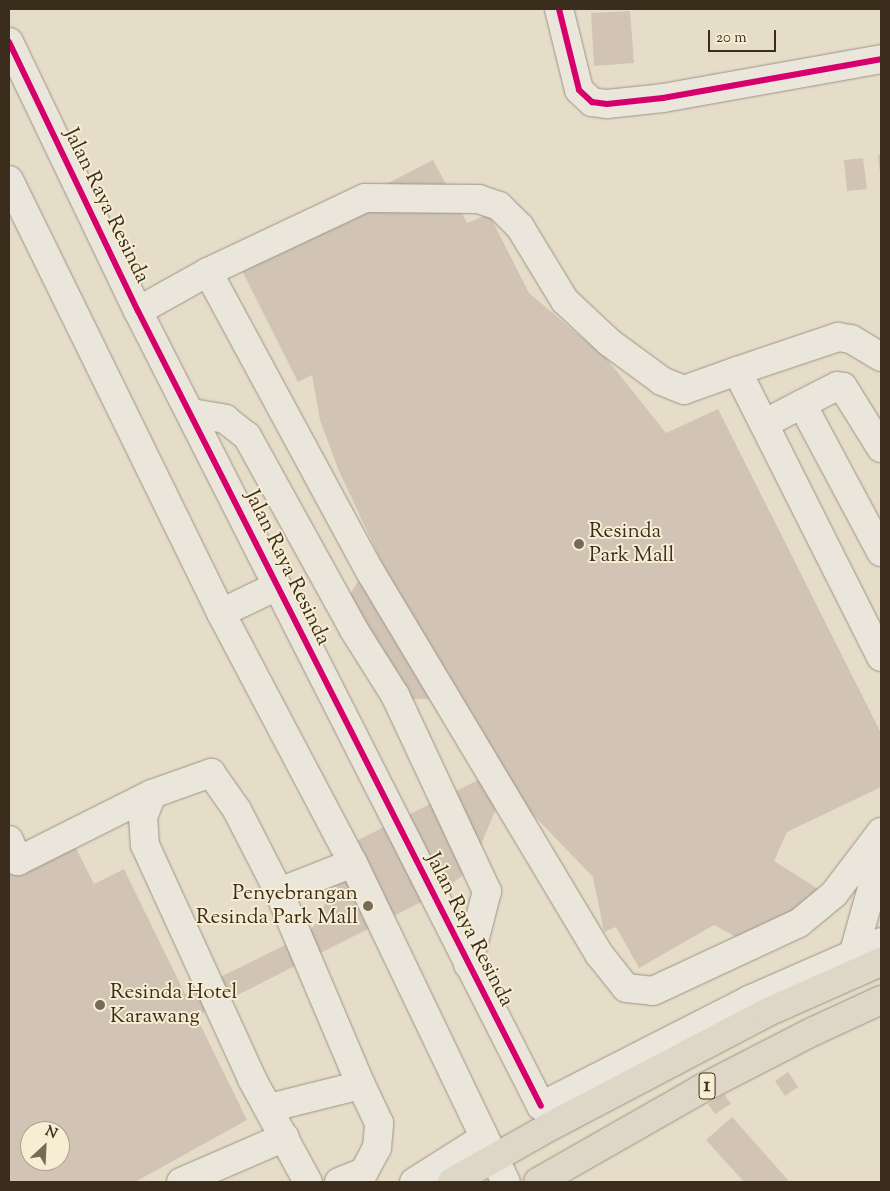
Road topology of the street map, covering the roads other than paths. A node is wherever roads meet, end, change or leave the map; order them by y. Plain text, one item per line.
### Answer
1 (560, 9) edge
2 (9, 42) edge
3 (881, 59) edge
4 (9, 180) edge
5 (208, 272) junction
6 (138, 311) junction
7 (881, 357) edge
8 (738, 371) junction
9 (802, 404) junction
10 (192, 413) junction
11 (764, 424) junction
12 (881, 448) edge
13 (881, 552) edge
14 (277, 586) junction
15 (221, 613) junction
16 (880, 650) edge
17 (152, 794) junction
18 (881, 832) edge
19 (9, 840) edge
20 (881, 855) edge
21 (353, 863) junction
22 (279, 892) junction
23 (881, 942) edge
24 (854, 952) junction
25 (881, 962) edge
26 (468, 965) junction
27 (881, 1000) edge
28 (361, 1085) junction
29 (269, 1108) junction
30 (285, 1137) junction
31 (487, 1149) junction
32 (181, 1182) edge
33 (308, 1182) edge
34 (339, 1182) edge
35 (414, 1182) edge
36 (452, 1182) edge
37 (506, 1182) edge
38 (538, 1182) edge

1 - 3 street
2 - 6 street, Jalan Raya Resinda
4 - 15 street
5 - 6 street
5 - 8 street
5 - 18 street
6 - 10 street, Jalan Raya Resinda
7 - 8 street
8 - 11 street
9 - 11 street
9 - 12 street
9 - 13 street
10 - 14 street, Jalan Raya Resinda
10 - 26 street
11 - 16 street
14 - 15 street
14 - 26 street, Jalan Raya Resinda
15 - 21 street
17 - 19 street
17 - 22 street
17 - 29 street
20 - 24 street
21 - 22 street
21 - 31 street
22 - 28 street
23 - 24 street
24 - 26 street, Jalan Raya Resinda
25 - 31 main road, 1
27 - 38 main road, 1
28 - 29 street
28 - 34 street
29 - 30 street
30 - 32 street
30 - 33 street
31 - 35 street
31 - 36 main road, 1
31 - 37 street

